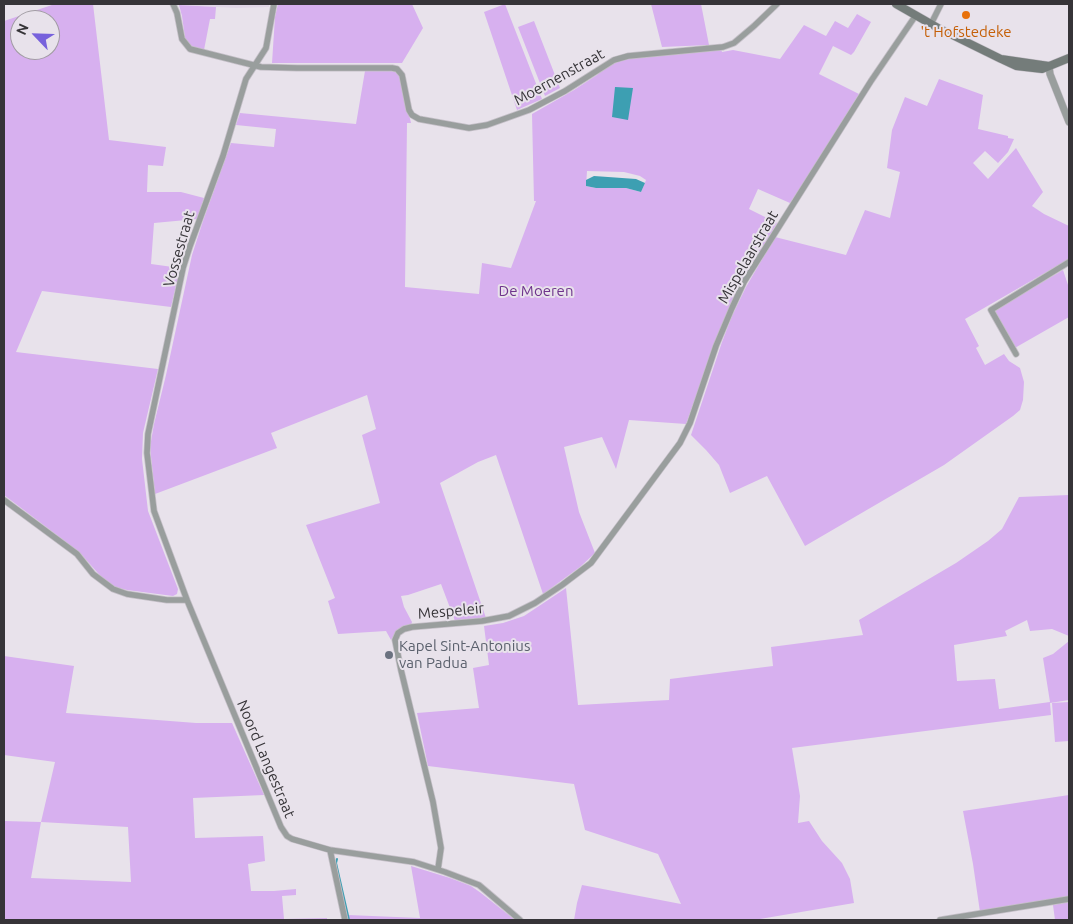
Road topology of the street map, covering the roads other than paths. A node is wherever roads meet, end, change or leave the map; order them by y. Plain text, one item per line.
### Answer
1 (173, 4) edge
2 (274, 4) edge
3 (777, 4) edge
4 (896, 4) edge
5 (941, 4) edge
6 (916, 15) junction
7 (931, 24) junction
8 (1069, 58) edge
9 (254, 66) junction
10 (1049, 66) junction
11 (1069, 122) edge
12 (1069, 262) edge
13 (1016, 354) dead end
14 (4, 500) edge
15 (154, 511) joint
16 (605, 544) joint
17 (187, 600) junction
18 (330, 850) junction
19 (438, 870) junction
20 (1069, 899) edge
21 (345, 920) edge
22 (520, 920) edge
23 (940, 920) edge

1 - 9 street
2 - 9 street, Vossestraat
3 - 9 street, Moernenstraat
4 - 6 main road
5 - 7 street
6 - 7 main road
6 - 16 street, Mispelaarstraat
7 - 10 main road
8 - 10 main road
9 - 15 street, Vossestraat
10 - 11 street
12 - 13 street
14 - 17 street
15 - 17 street, Noord Langestraat
16 - 19 street, Mespeleir
17 - 18 street, Noord Langestraat
18 - 19 street, Noord Langestraat
18 - 21 street
19 - 22 street, Noord Langestraat
20 - 23 street

